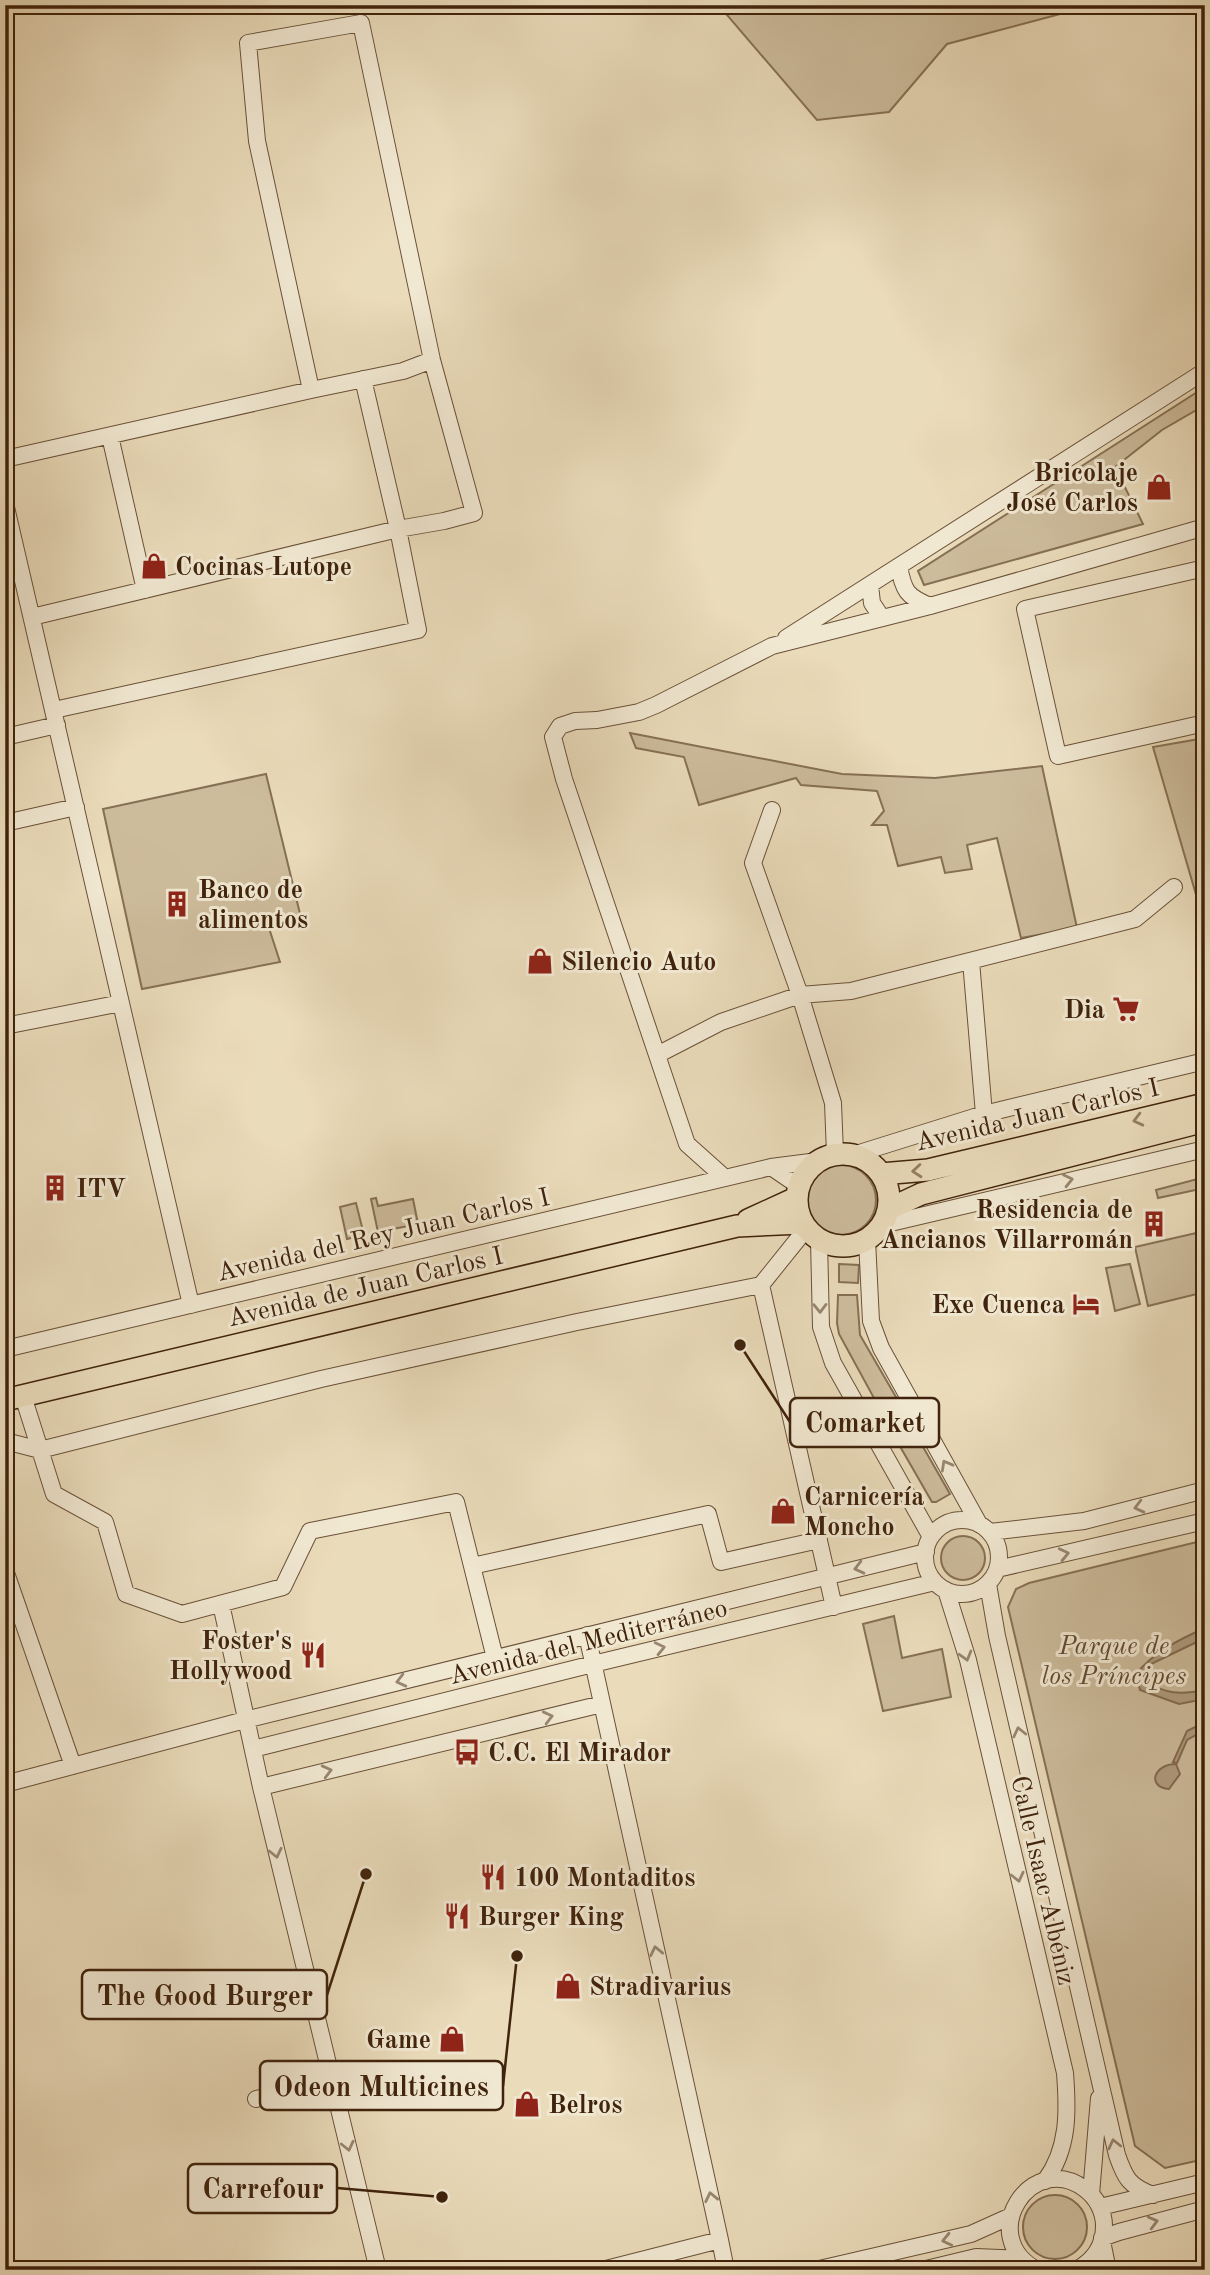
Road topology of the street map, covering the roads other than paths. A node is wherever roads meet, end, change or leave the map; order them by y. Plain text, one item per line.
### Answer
1 (432, 360) junction
2 (1205, 371) edge
3 (363, 379) junction
4 (311, 390) junction
5 (110, 436) junction
6 (5, 459) edge
7 (5, 503) edge
8 (7, 520) edge
9 (1205, 527) edge
10 (398, 529) junction
11 (899, 567) junction
12 (1205, 568) edge
13 (870, 585) junction
14 (145, 590) junction
15 (930, 606) junction
16 (32, 617) junction
17 (881, 618) junction
18 (772, 646) junction
19 (55, 718) junction
20 (1205, 723) edge
21 (5, 737) edge
22 (76, 807) junction
23 (772, 810) dead end
24 (5, 823) edge
25 (1174, 887) dead end
26 (971, 961) junction
27 (800, 995) junction
28 (121, 1003) junction
29 (5, 1026) edge
30 (657, 1055) junction
31 (1205, 1061) edge
32 (1205, 1104) edge
33 (984, 1114) junction
34 (1205, 1121) edge
35 (1205, 1149) edge
36 (835, 1157) junction
37 (771, 1167) junction
38 (881, 1174) junction
39 (725, 1178) junction
40 (797, 1192) junction
41 (879, 1224) junction
42 (737, 1226) junction
43 (809, 1231) junction
44 (761, 1285) junction
45 (191, 1305) junction
46 (5, 1349) edge
47 (14, 1398) edge
48 (5, 1445) edge
49 (40, 1450) junction
50 (1205, 1490) edge
51 (1205, 1521) edge
52 (985, 1528) junction
53 (819, 1540) junction
54 (928, 1544) junction
55 (472, 1566) junction
56 (997, 1569) junction
57 (5, 1570) edge
58 (828, 1575) junction
59 (988, 1584) junction
60 (941, 1586) junction
61 (221, 1604) junction
62 (834, 1607) junction
63 (587, 1635) junction
64 (495, 1658) junction
65 (593, 1664) junction
66 (602, 1704) junction
67 (245, 1720) junction
68 (253, 1749) junction
69 (73, 1766) junction
70 (5, 1784) edge
71 (261, 1787) junction
72 (332, 2082) junction
73 (1100, 2084) junction
74 (256, 2099) dead end
75 (1045, 2181) junction
76 (1205, 2182) edge
77 (1153, 2195) junction
78 (1095, 2200) junction
79 (1205, 2210) edge
80 (1011, 2216) junction
81 (1102, 2239) junction
82 (720, 2240) junction
83 (1022, 2259) junction
84 (377, 2270) edge
85 (602, 2270) edge
86 (726, 2270) edge
87 (815, 2270) edge
88 (922, 2270) edge
89 (1037, 2270) edge
90 (1076, 2270) edge
91 (1108, 2270) edge

1 - 3 street
1 - 4 street
1 - 10 street
2 - 11 street
3 - 4 street
3 - 10 street
4 - 5 street
5 - 6 street
5 - 14 street
7 - 8 street
8 - 16 street
9 - 15 street
10 - 14 street
10 - 19 street
11 - 13 street
11 - 15 street
12 - 20 street
13 - 17 street
13 - 18 street
14 - 16 street
15 - 17 street
16 - 19 street
17 - 18 street
18 - 30 street
19 - 21 street
19 - 22 street
22 - 24 street
22 - 28 street
23 - 27 street
25 - 26 street
26 - 27 street
26 - 33 street
27 - 30 street
27 - 36 street
28 - 29 street
28 - 45 street
30 - 39 street
31 - 33 street, Avenida del Rey Juan Carlos I
32 -> 38 main road, Avenida Juan Carlos I
33 - 36 street, Avenida del Rey Juan Carlos I
34 - 41 main road, Avenida Juan Carlos I
41 -> 35 street
36 - 37 street, Avenida del Rey Juan Carlos I
36 - 38 main road
36 - 40 main road
37 - 39 street, Avenida del Rey Juan Carlos I
37 - 40 street
38 - 41 main road
39 - 45 street, Avenida del Rey Juan Carlos I
40 - 42 main road
40 - 43 main road
41 - 43 main road
52 -> 41 street
42 - 43 main road
42 - 47 main road, Avenida de Juan Carlos I
43 - 44 street
43 -> 54 street
44 - 49 street
44 - 53 street
45 - 46 street, Avenida del Rey Juan Carlos I
47 - 49 street
48 - 49 street
49 - 61 street
50 -> 52 street
56 -> 51 street
52 - 54 street
52 - 56 street
53 - 55 street
53 - 58 street
54 -> 58 street, Avenida del Mediterráneo
54 - 60 street
55 - 61 street
55 - 64 street
56 - 59 street
57 - 69 street
58 - 62 street
58 - 63 street, Avenida del Mediterráneo
59 - 60 street
73 -> 59 street, Calle Isaac Albéniz
60 - 62 street, Avenida del Mediterráneo
60 -> 75 street, Calle Isaac Albéniz
61 - 67 street
65 -> 62 street, Avenida del Mediterráneo
63 - 64 street, Avenida del Mediterráneo
63 - 65 street
64 -> 67 street, Avenida del Mediterráneo
65 - 66 street
65 - 68 street, Avenida del Mediterráneo
71 -> 66 street
82 -> 66 street
67 - 68 street
67 - 69 street, Avenida del Mediterráneo
68 - 71 street
69 - 70 street, Avenida del Mediterráneo
71 -> 72 street
72 - 74 street
72 -> 84 street
77 -> 73 street, Calle Isaac Albéniz
73 - 78 street, Calle Isaac Albéniz
75 - 78 street
75 - 80 street
76 - 77 street
77 - 78 street
78 - 81 street, Calle Isaac Albéniz
81 -> 79 street
80 - 83 street
80 -> 87 street
81 - 90 street
81 - 91 street, Calle Isaac Albéniz
82 - 85 street
82 - 86 street
83 - 88 street
83 - 89 street

